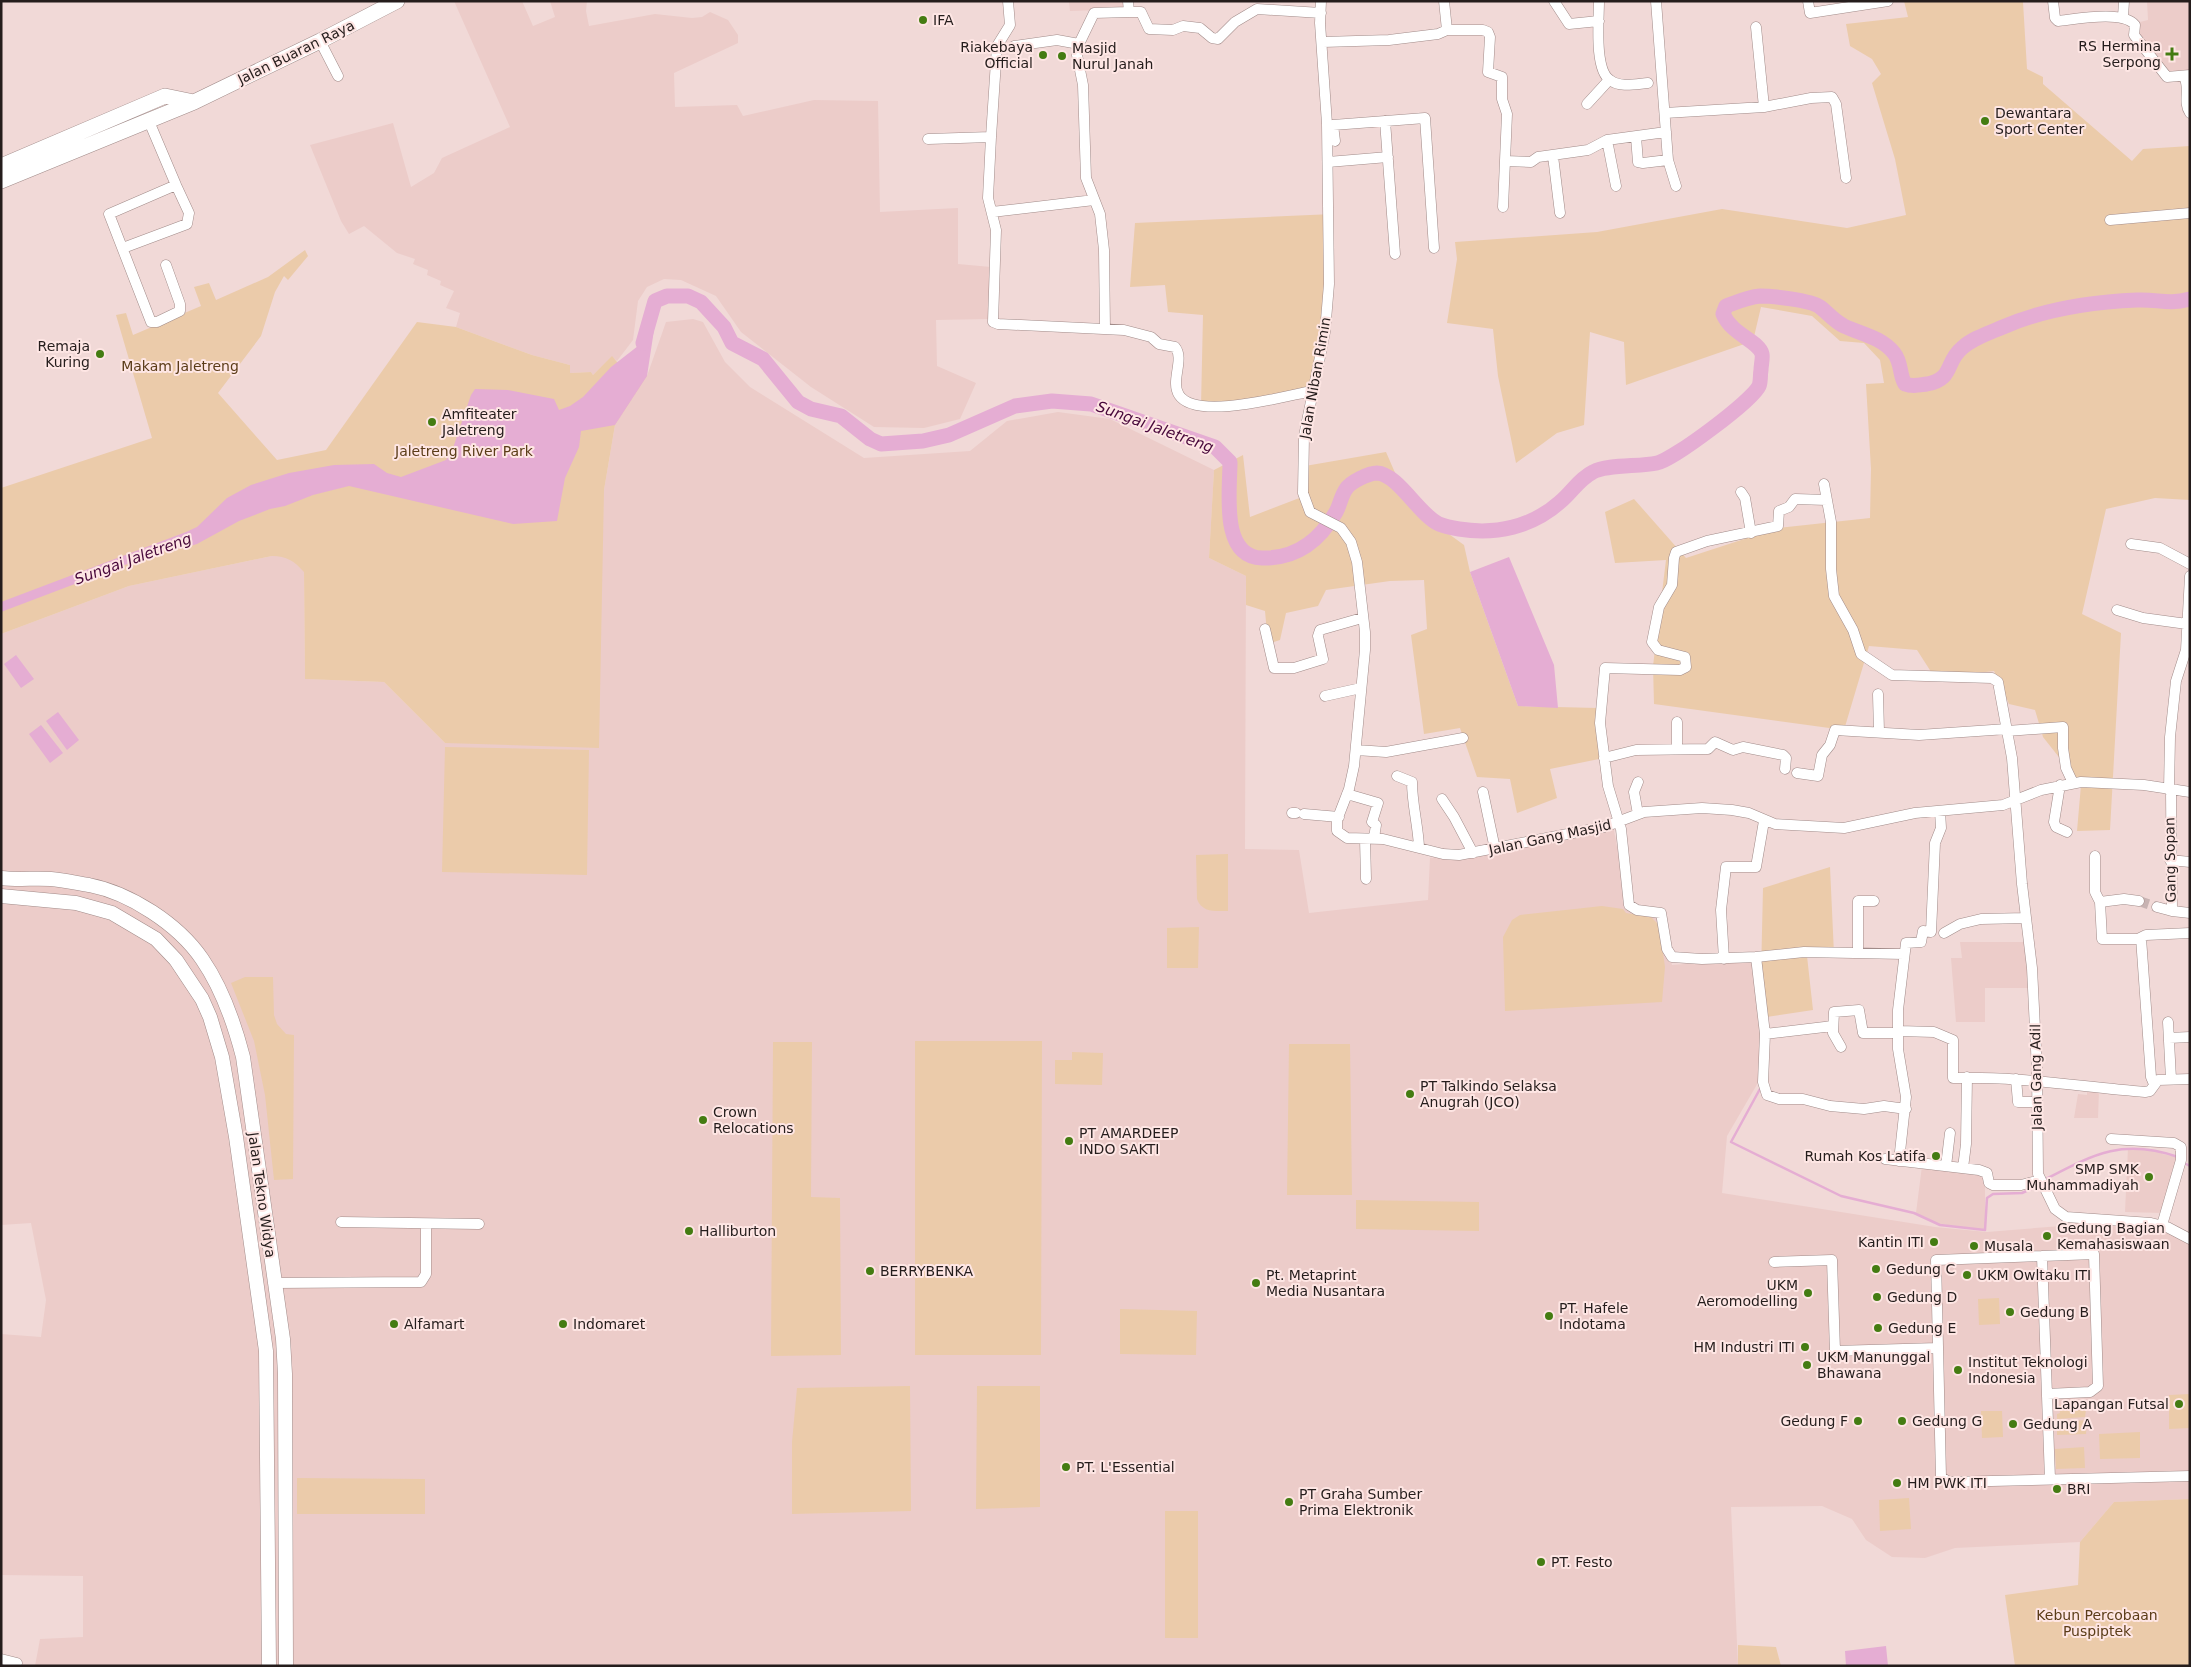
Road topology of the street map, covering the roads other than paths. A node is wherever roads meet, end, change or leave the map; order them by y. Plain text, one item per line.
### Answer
1 (397, 1) edge
2 (1008, 1) edge
3 (1321, 1) edge
4 (1444, 1) edge
5 (1554, 1) edge
6 (1599, 1) edge
7 (1656, 1) edge
8 (1808, 1) edge
9 (1888, 1) edge
10 (2053, 1) edge
11 (2124, 1) edge
12 (1128, 6) edge
13 (1321, 13) junction
14 (2123, 16) junction
15 (1599, 21) junction
16 (1756, 27) dead end
17 (1447, 30) junction
18 (320, 41) junction
19 (1323, 42) junction
20 (1078, 44) junction
21 (1014, 46) dead end
22 (338, 76) dead end
23 (2187, 76) edge
24 (1609, 80) junction
25 (1648, 83) dead end
26 (194, 102) junction
27 (1587, 104) dead end
28 (1764, 107) junction
29 (1665, 113) junction
30 (2190, 113) edge
31 (148, 119) junction
32 (1385, 121) junction
33 (1666, 132) junction
34 (991, 137) junction
35 (1636, 137) junction
36 (928, 139) dead end
37 (1607, 140) junction
38 (1334, 141) dead end
39 (1553, 156) junction
40 (1388, 157) junction
41 (1668, 160) junction
42 (1505, 161) junction
43 (1328, 162) junction
44 (1, 166) edge
45 (1846, 178) dead end
46 (1, 181) edge
47 (176, 185) junction
48 (1616, 186) dead end
49 (1676, 186) dead end
50 (1094, 200) junction
51 (1504, 207) dead end
52 (992, 212) junction
53 (1560, 213) dead end
54 (2190, 213) edge
55 (2110, 220) dead end
56 (123, 248) junction
57 (1434, 248) dead end
58 (1395, 254) dead end
59 (166, 264) dead end
60 (1105, 329) junction
61 (1312, 391) junction
62 (1824, 484) dead end
63 (1742, 492) dead end
64 (1828, 500) junction
65 (1751, 533) junction
66 (2130, 544) dead end
67 (2190, 564) edge
68 (2190, 576) edge
69 (2117, 610) dead end
70 (1362, 618) junction
71 (2187, 624) junction
72 (1265, 629) dead end
73 (1361, 688) junction
74 (1878, 694) dead end
75 (1325, 696) dead end
76 (1677, 722) dead end
77 (2007, 730) junction
78 (1879, 732) junction
79 (1463, 738) dead end
80 (1677, 749) junction
81 (1356, 750) junction
82 (1604, 758) junction
83 (1785, 769) dead end
84 (1797, 773) dead end
85 (1397, 776) dead end
86 (1638, 782) dead end
87 (2073, 783) junction
88 (2060, 785) junction
89 (2170, 790) junction
90 (1483, 792) dead end
91 (2190, 792) edge
92 (1347, 794) junction
93 (1442, 799) dead end
94 (2014, 801) junction
95 (1940, 811) junction
96 (1298, 813) dead end
97 (1638, 814) junction
98 (1339, 817) junction
99 (1764, 821) junction
100 (1620, 822) junction
101 (2067, 832) dead end
102 (1369, 839) junction
103 (1419, 847) junction
104 (1494, 849) junction
105 (1473, 853) junction
106 (2095, 856) dead end
107 (2170, 860) junction
108 (2190, 862) edge
109 (1, 878) edge
110 (1366, 879) dead end
111 (1, 896) edge
112 (1874, 901) dead end
113 (2139, 901) tunnel mouth
114 (2100, 902) junction
115 (2157, 907) tunnel mouth
116 (2172, 911) junction
117 (2190, 913) edge
118 (2026, 918) junction
119 (1944, 933) dead end
120 (2190, 933) edge
121 (2141, 938) junction
122 (1858, 952) junction
123 (1904, 954) junction
124 (1756, 957) junction
125 (1724, 959) junction
126 (2168, 1022) dead end
127 (1833, 1026) junction
128 (1898, 1032) junction
129 (1764, 1034) junction
130 (2190, 1037) edge
131 (2169, 1038) junction
132 (1841, 1047) dead end
133 (2190, 1074) edge
134 (1967, 1077) junction
135 (2171, 1077) junction
136 (2016, 1078) junction
137 (2190, 1079) edge
138 (2037, 1081) junction
139 (2154, 1084) junction
140 (2036, 1102) junction
141 (1906, 1108) junction
142 (1950, 1133) dead end
143 (254, 1134) junction
144 (236, 1137) junction
145 (2111, 1139) dead end
146 (1885, 1160) dead end
147 (1899, 1161) junction
148 (1946, 1166) junction
149 (1963, 1168) junction
150 (2042, 1183) junction
151 (341, 1222) dead end
152 (426, 1224) junction
153 (479, 1224) dead end
154 (2162, 1225) junction
155 (2190, 1239) edge
156 (2042, 1256) junction
157 (1774, 1262) dead end
158 (274, 1283) junction
159 (1938, 1348) junction
160 (2047, 1394) junction
161 (2190, 1476) edge
162 (2050, 1479) junction
163 (1, 1659) edge
164 (17, 1663) dead end
165 (269, 1666) edge
166 (286, 1666) edge

1 - 18 main road, Jalan Buaran Raya
2 - 34 street
3 - 13 street, Jalan Niban Rimin
4 - 17 street
5 - 15 street
6 - 15 street
7 - 29 street
8 - 9 street
10 - 14 street
11 - 14 street
12 - 13 street
12 - 20 street
13 - 19 street, Jalan Niban Rimin
14 - 23 street
15 - 24 street
16 - 28 street
17 - 19 street
17 - 42 street
18 - 22 street
18 - 26 main road, Jalan Buaran Raya
19 - 43 street, Jalan Niban Rimin
20 - 21 street
20 - 50 street
23 - 30 street
24 - 25 street
24 - 27 street
26 - 31 main road, Jalan Buaran Raya
26 - 44 main road
28 - 29 street
28 - 45 street
29 - 33 street
31 - 46 main road, Jalan Buaran Raya
31 - 47 street
32 - 38 street
32 - 40 street
32 - 57 street
33 - 35 street
33 - 41 street
34 - 36 street
34 - 52 street
35 - 37 street
35 - 41 street
37 - 39 street
37 - 48 street
39 - 42 street
39 - 53 street
40 - 43 street
40 - 58 street
41 - 49 street
42 - 51 street
43 - 61 street, Jalan Niban Rimin
47 - 56 street
47 - 56 street
50 - 52 street
50 - 60 street
52 - 60 street
54 - 55 street
56 - 59 street
60 - 61 street
61 - 70 street, Jalan Niban Rimin
62 - 64 street
63 - 65 street
64 - 65 street
64 - 77 street, Jalan Gang Adil
65 - 82 street
66 - 67 street
68 - 71 street, Gang Sopan
69 - 71 street
70 - 72 street
70 - 73 street, Jalan Niban Rimin
71 - 89 street, Gang Sopan
73 - 75 street
73 - 81 street, Jalan Niban Rimin
74 - 78 street
76 - 80 street
77 - 78 street
77 - 87 street
77 - 94 street, Jalan Gang Adil
78 - 84 street
79 - 81 street
80 - 82 street
80 - 83 street
81 - 92 street, Jalan Niban Rimin
82 - 100 street
85 - 103 street
86 - 97 street
87 - 88 street, Jalan Gang Masjid
87 - 89 street, Jalan Gang Masjid
88 - 94 street, Jalan Gang Masjid
88 - 101 street
89 - 91 street, Jalan Gang Masjid
89 - 107 street, Gang Sopan
90 - 104 street
92 - 98 street, Jalan Niban Rimin
92 - 102 street
93 - 105 street
94 - 95 street, Jalan Gang Masjid
94 - 118 street, Jalan Gang Adil
95 - 99 street, Jalan Gang Masjid
95 - 123 street
96 - 98 street
97 - 99 street, Jalan Gang Masjid
97 - 100 street, Jalan Gang Masjid
98 - 102 street, Jalan Gang Masjid
99 - 125 street
100 - 104 street, Jalan Gang Masjid
100 - 125 street
102 - 103 street, Jalan Gang Masjid
102 - 110 street
103 - 105 street, Jalan Gang Masjid
104 - 105 street, Jalan Gang Masjid
106 - 114 street
107 - 108 street
107 - 116 street, Gang Sopan
109 - 143 main road, Jalan Tekno Widya
111 - 144 main road, Jalan Tekno Widya
112 - 122 street
113 - 114 street
114 - 121 street
115 - 116 street
116 - 117 street, Gang Sopan
118 - 119 street
118 - 138 street, Jalan Gang Adil
120 - 121 street
121 - 139 street
122 - 123 street
122 - 124 street
123 - 128 street
124 - 125 street
124 - 129 street
126 - 131 street
127 - 128 street
127 - 129 street
127 - 132 street
128 - 134 street
128 - 141 street
129 - 141 street
130 - 131 street
131 - 135 street
133 - 135 street
134 - 136 street
134 - 149 street
135 - 137 street
135 - 139 street
136 - 138 street
136 - 140 street
138 - 139 street
138 - 140 street, Jalan Gang Adil
140 - 150 street, Jalan Gang Adil
141 - 147 street
142 - 148 street
143 - 144 main road
143 - 158 main road, Jalan Tekno Widya
144 - 165 main road, Jalan Tekno Widya
145 - 154 street
146 - 147 street
147 - 148 street
148 - 149 street
149 - 150 street
150 - 154 street, Jalan Gang Adil
151 - 152 street
152 - 153 street
152 - 158 street
154 - 155 street, Jalan Gang Adil
156 - 159 street
156 - 160 street
156 - 160 street
157 - 159 street
158 - 166 main road, Jalan Tekno Widya
159 - 162 street
160 - 162 street
161 - 162 street
163 - 164 street

